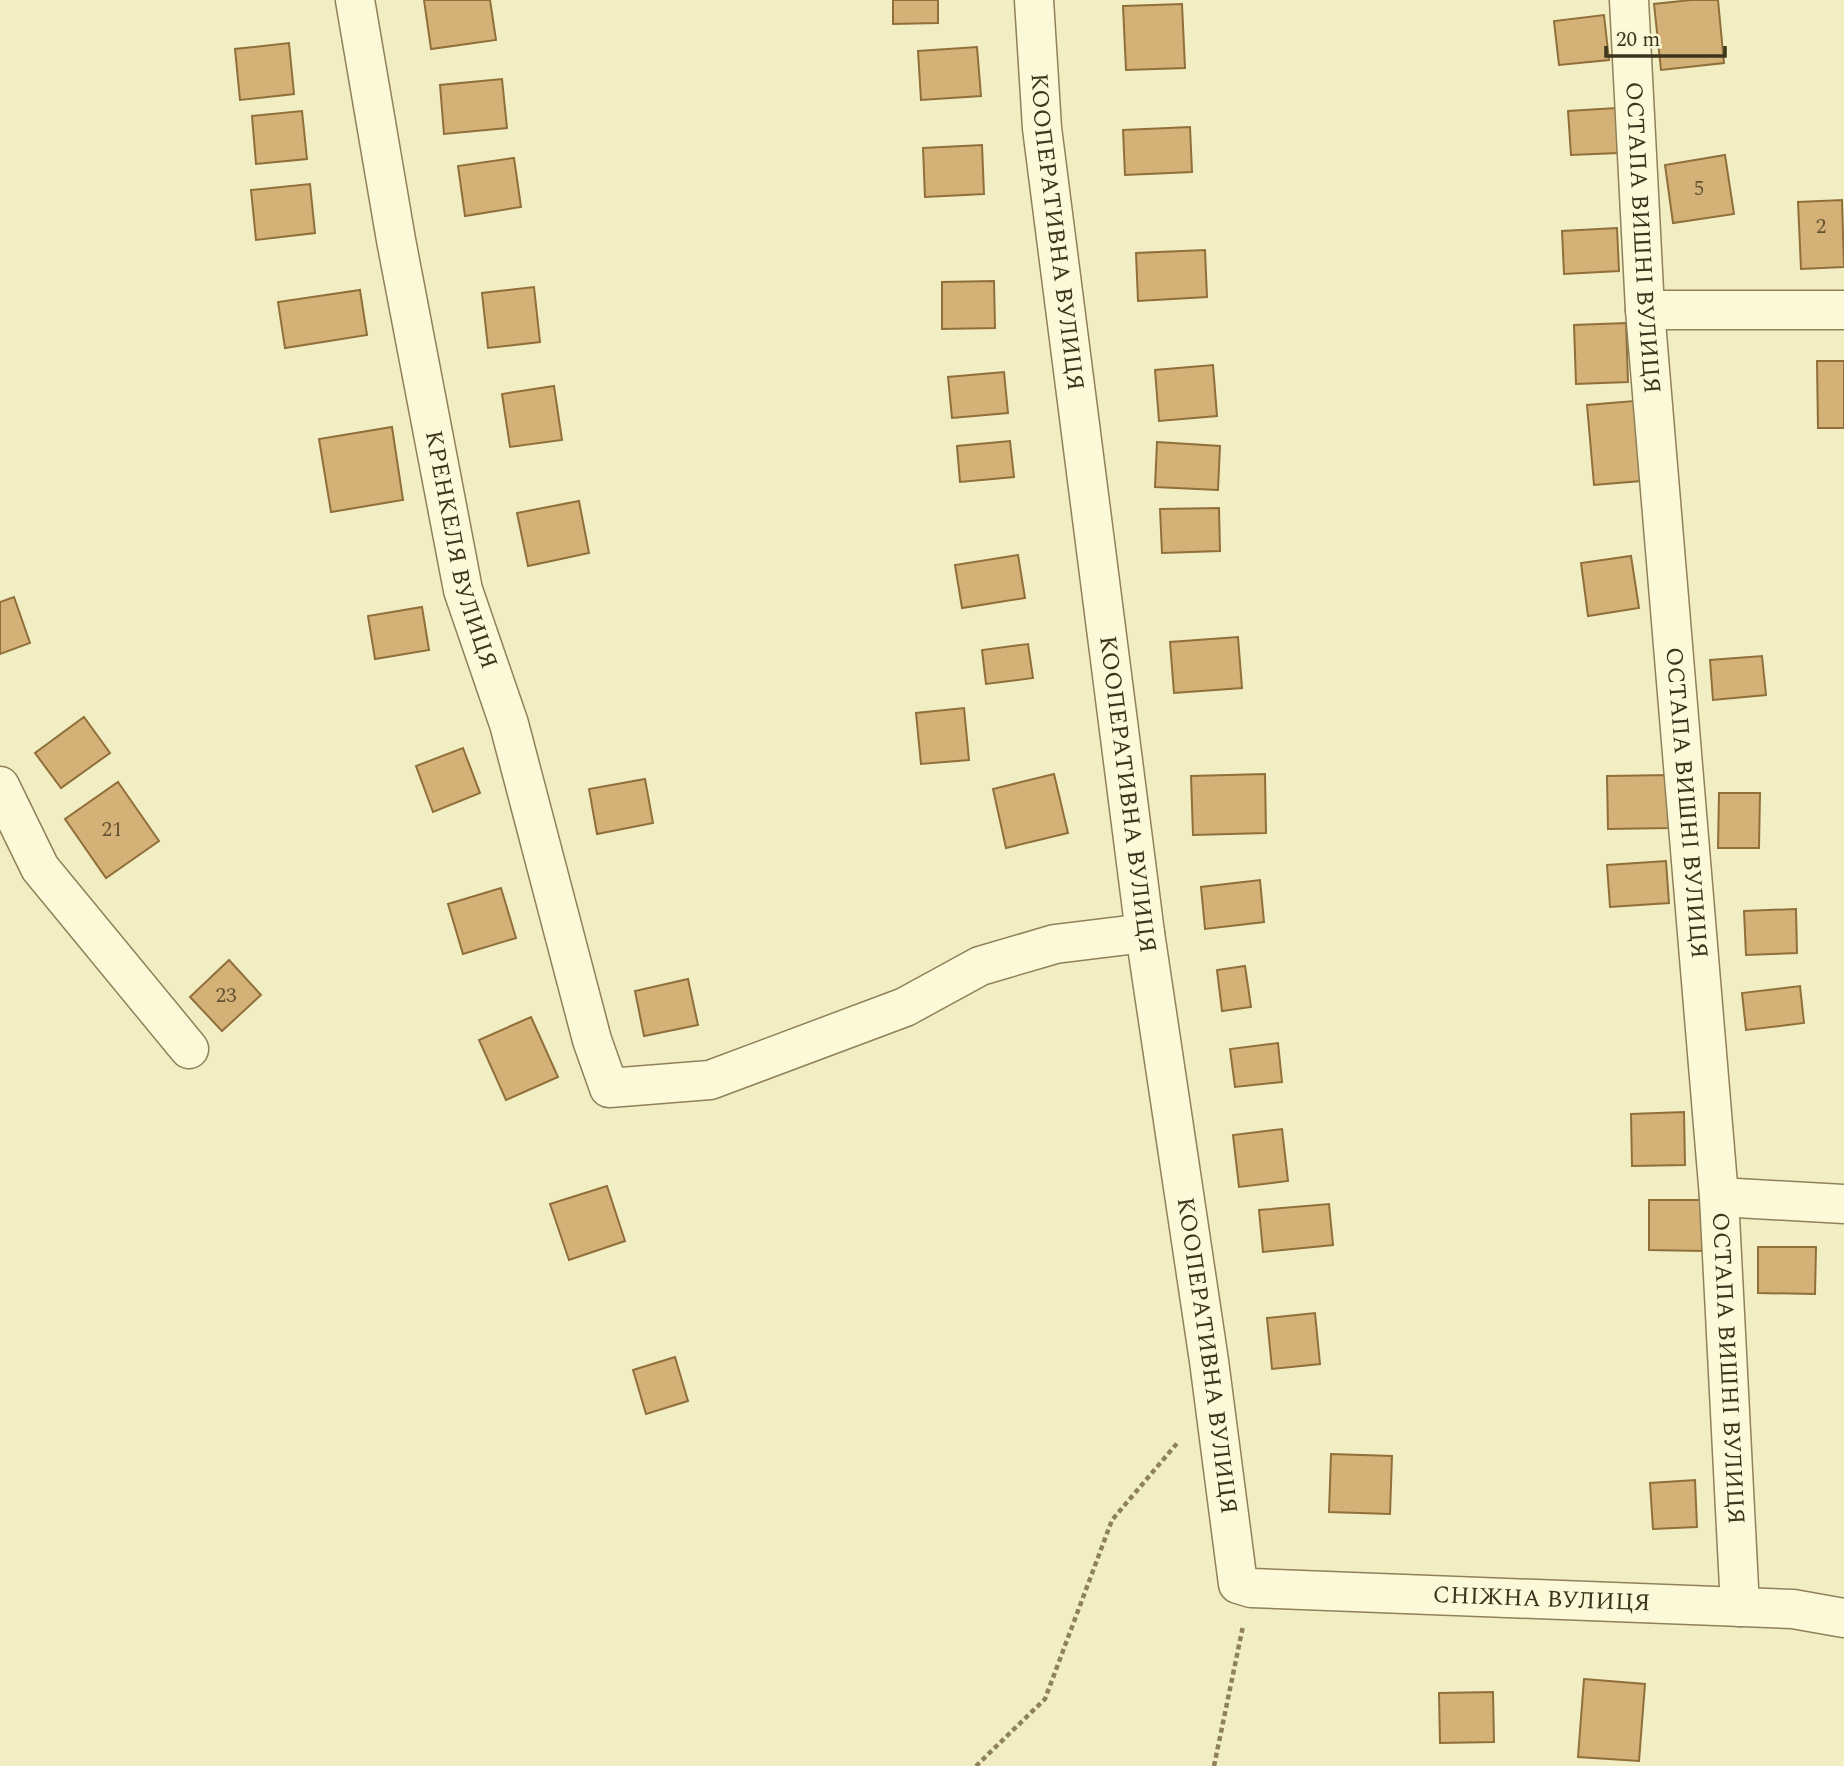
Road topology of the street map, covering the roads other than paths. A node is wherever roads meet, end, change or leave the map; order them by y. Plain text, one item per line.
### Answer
1 (355, 0) edge
2 (1034, 0) edge
3 (1629, 0) edge
4 (1644, 310) junction
5 (1844, 310) edge
6 (0, 786) edge
7 (1145, 933) junction
8 (188, 1049) dead end
9 (1719, 1198) junction
10 (1844, 1204) edge
11 (1245, 1586) joint
12 (1740, 1607) junction
13 (1844, 1618) edge

1 - 7 street, КРЕНКЕЛЯ ВУЛИЦЯ
2 - 7 street, КООПЕРАТИВНА ВУЛИЦЯ
3 - 4 street, ОСТАПА ВИШНІ ВУЛИЦЯ
4 - 5 street
4 - 9 street, ОСТАПА ВИШНІ ВУЛИЦЯ
6 - 8 street
7 - 11 street, КООПЕРАТИВНА ВУЛИЦЯ
9 - 10 street
9 - 12 street, ОСТАПА ВИШНІ ВУЛИЦЯ
11 - 12 street, СНІЖНА ВУЛИЦЯ
12 - 13 street, СНІЖНА ВУЛИЦЯ

